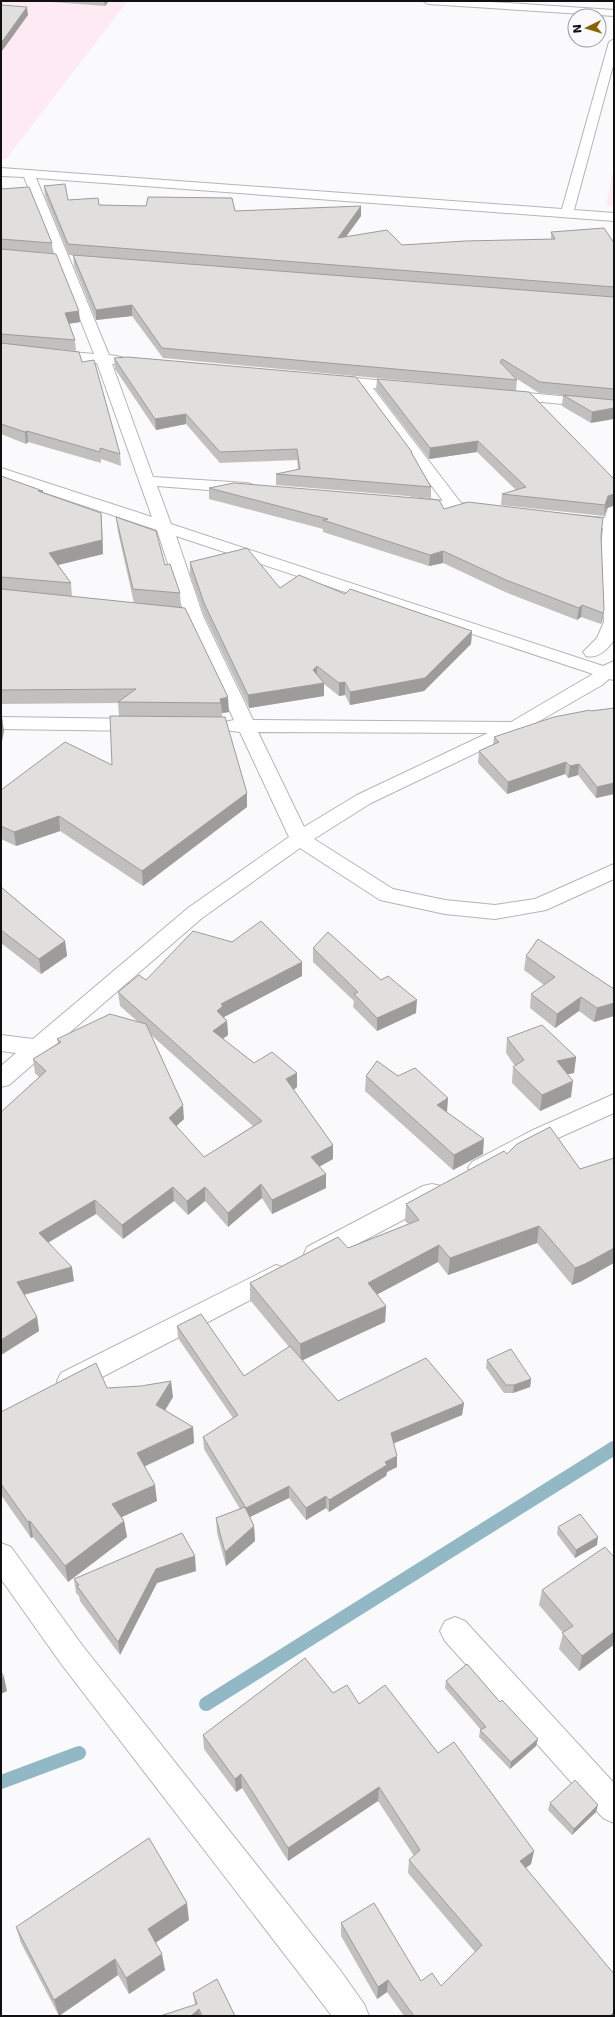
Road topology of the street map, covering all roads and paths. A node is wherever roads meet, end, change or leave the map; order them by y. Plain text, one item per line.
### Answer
1 (428, 1) edge
2 (614, 13) edge
3 (614, 42) edge
4 (1, 172) edge
5 (29, 174) junction
6 (567, 214) junction
7 (614, 217) edge
8 (49, 259) edge
9 (65, 260) junction
10 (81, 261) edge
11 (1, 350) edge
12 (103, 359) junction
13 (135, 362) edge
14 (314, 378) edge
15 (361, 382) junction
16 (416, 387) edge
17 (496, 394) edge
18 (614, 405) edge
19 (1, 459) edge
20 (1, 473) edge
21 (147, 481) junction
22 (266, 489) edge
23 (400, 501) edge
24 (455, 506) junction
25 (157, 510) junction
26 (502, 512) edge
27 (556, 518) edge
28 (613, 519) edge
29 (165, 528) junction
30 (592, 652) junction
31 (610, 674) edge
32 (1, 723) edge
33 (159, 725) edge
34 (214, 726) edge
35 (246, 726) junction
36 (515, 727) junction
37 (300, 839) junction
38 (614, 871) edge
39 (1, 1043) edge
40 (38, 1048) junction
41 (1, 1079) edge
42 (614, 1103) edge
43 (50, 1392) edge
44 (1, 1556) edge
45 (455, 1631) dead end
46 (614, 1807) edge
47 (352, 2016) edge

1 - 2 street
3 - 6 street
4 - 5 street
5 - 6 street
5 - 9 street
6 - 7 street
8 - 9 street
9 - 10 street
9 - 12 street
11 - 12 street
12 - 13 street
12 - 21 street
14 - 15 street
15 - 16 street
15 - 24 street
17 - 18 street
19 - 25 street
20 - 29 street
21 - 22 street
21 - 25 street
23 - 24 street
24 - 26 street
25 - 29 street
25 - 30 street
27 - 28 street
28 - 30 street
29 - 31 street
29 - 35 street
30 - 31 street
31 - 36 street
32 - 33 street
34 - 35 street
35 - 36 street
35 - 37 street
36 - 37 street
37 - 38 street
37 - 40 street
39 - 40 street
40 - 41 street
42 - 43 street
44 - 47 street
45 - 46 street

